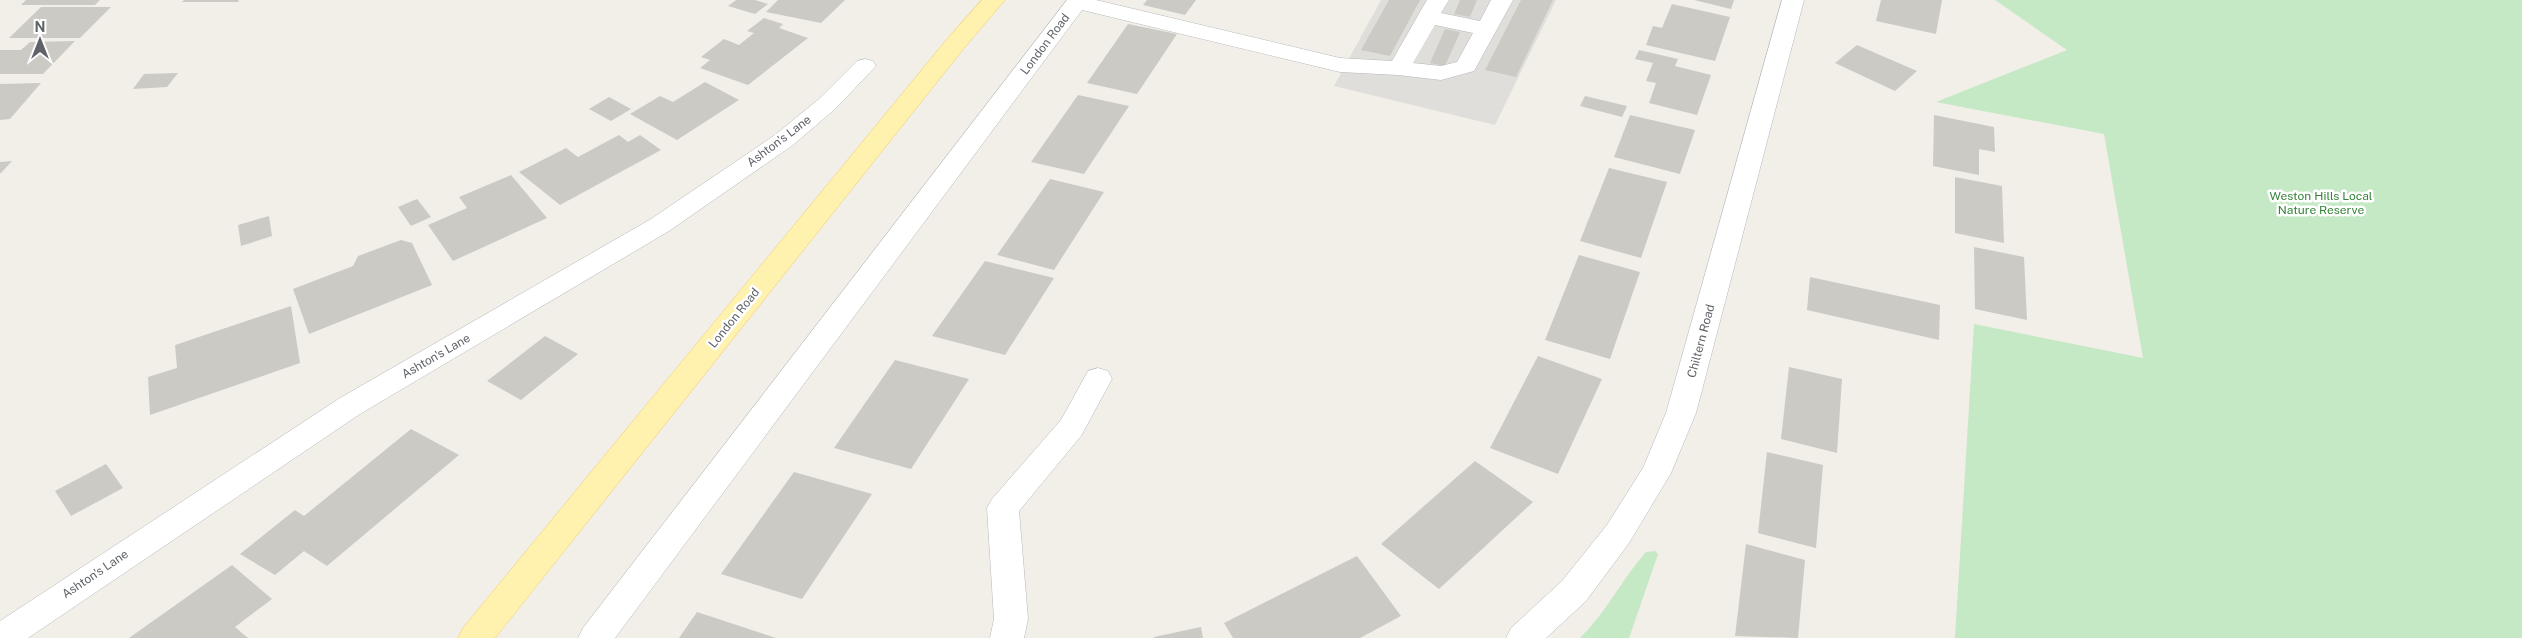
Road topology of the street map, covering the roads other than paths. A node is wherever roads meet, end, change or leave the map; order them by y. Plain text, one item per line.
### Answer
1 (994, 0) edge
2 (1502, 0) edge
3 (1793, 0) edge
4 (1077, 1) edge
5 (1433, 9) edge
6 (1486, 29) junction
7 (865, 66) dead end
8 (1399, 68) junction
9 (1098, 379) dead end
10 (1, 638) edge
11 (476, 638) edge
12 (595, 638) edge
13 (1007, 638) edge
14 (1523, 638) edge

1 - 11 main road, London Road
2 - 6 street
3 - 14 street, Chiltern Road
4 - 8 street
4 - 12 street, London Road
5 - 6 street
5 - 8 street
6 - 8 street
7 - 10 street, Ashton's Lane
9 - 13 street

